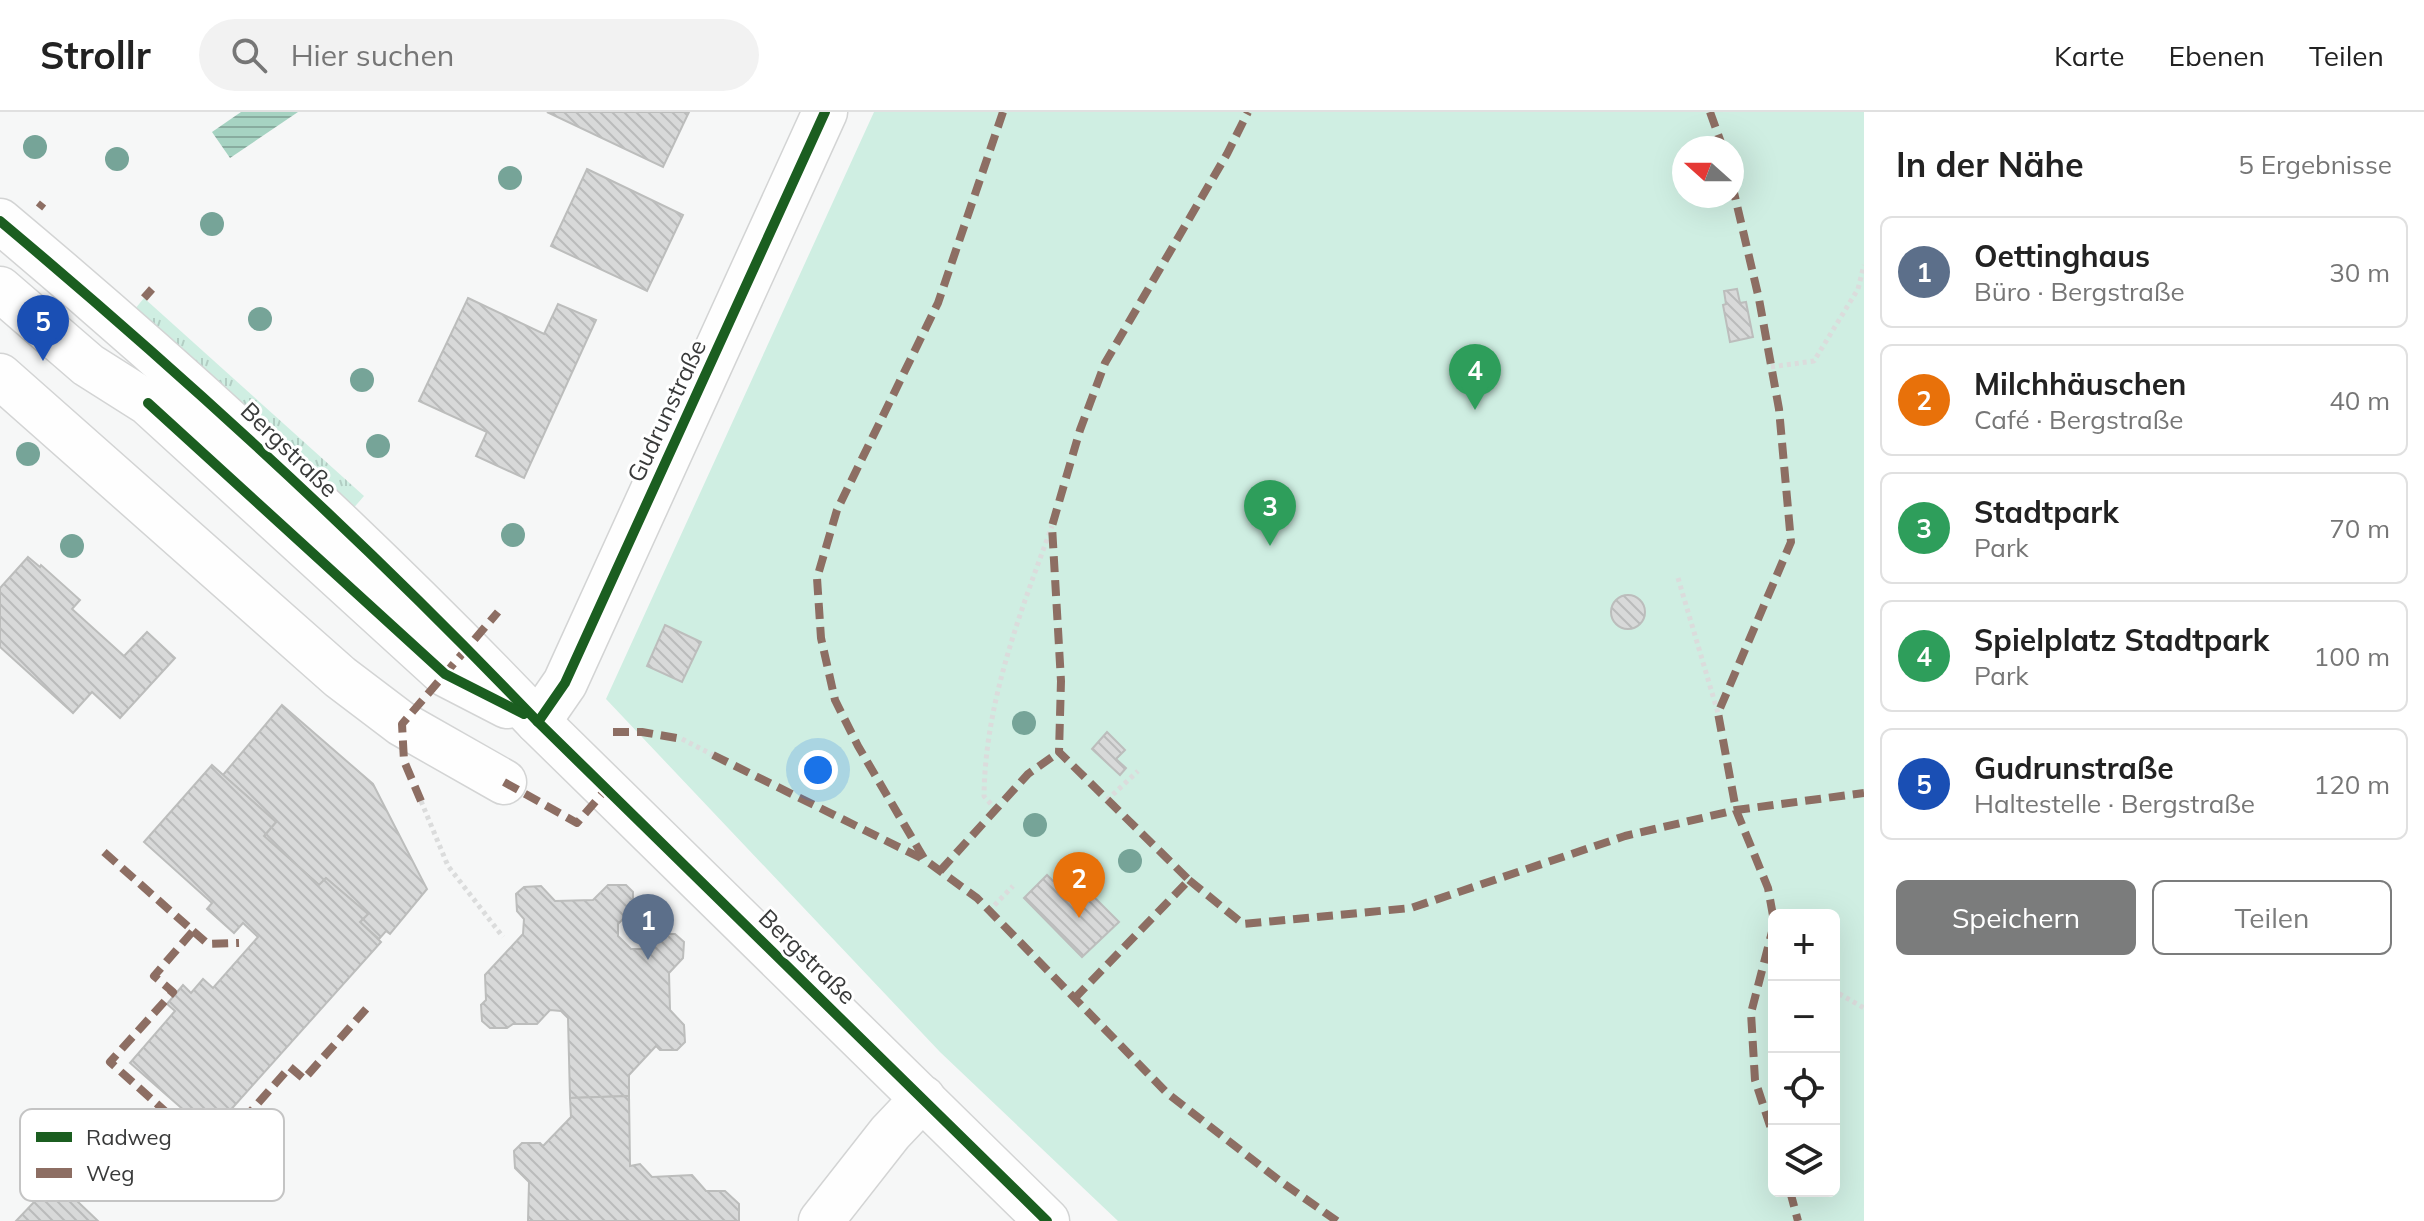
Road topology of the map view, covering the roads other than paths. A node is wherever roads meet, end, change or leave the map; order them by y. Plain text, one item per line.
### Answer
1 (825, 112) edge
2 (0, 221) edge
3 (0, 289) edge
4 (0, 376) edge
5 (538, 722) junction
6 (504, 782) dead end
7 (923, 1098) junction
8 (821, 1221) edge
9 (1047, 1221) edge

1 - 5 street, Gudrunstraße
2 - 5 street, Bergstraße
3 - 5 street, Bergstraße
4 - 6 street
5 - 7 street, Bergstraße
7 - 8 street
7 - 9 street, Bergstraße

